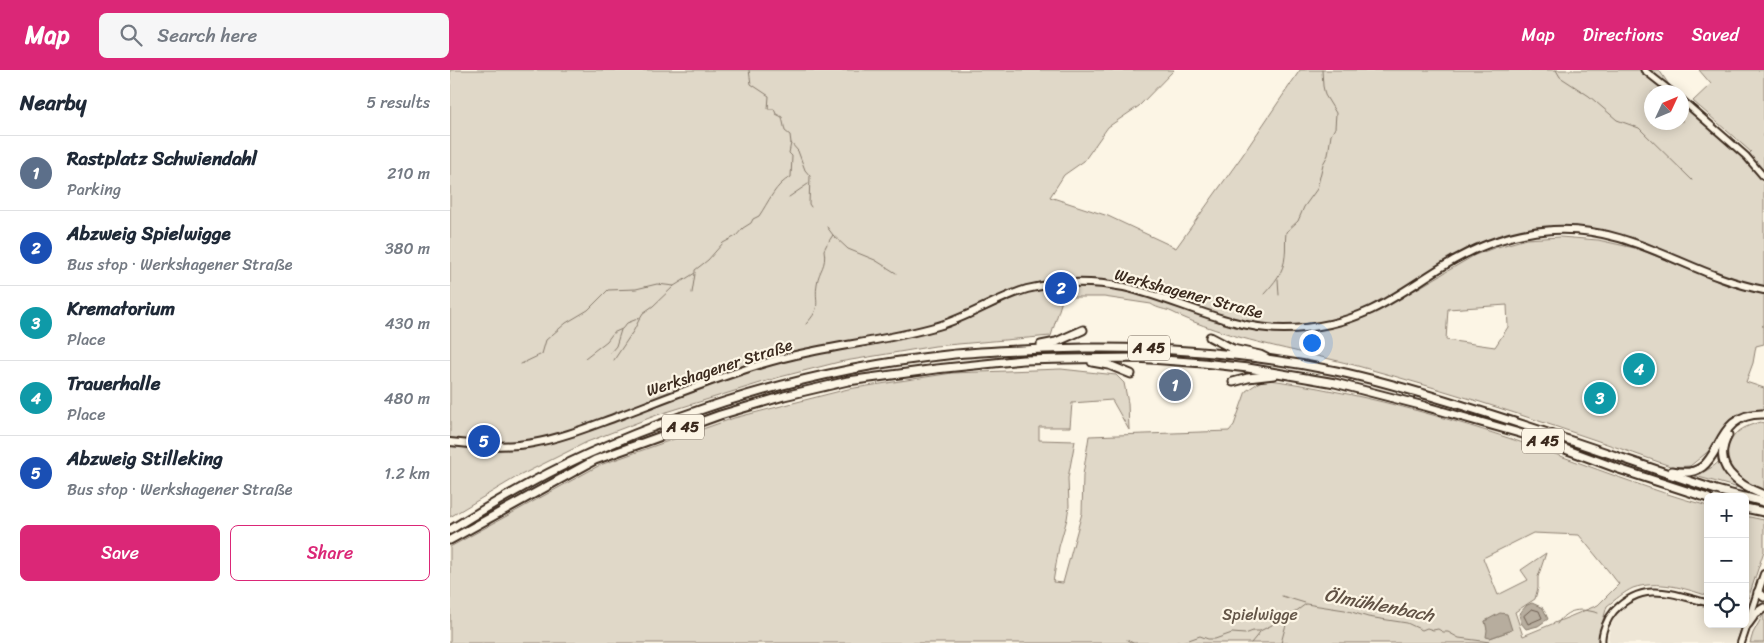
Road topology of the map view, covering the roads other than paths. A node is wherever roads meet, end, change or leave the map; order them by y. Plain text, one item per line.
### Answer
1 (1644, 70) edge
2 (1663, 85) edge
3 (1689, 106) edge
4 (1764, 177) edge
5 (1764, 290) edge
6 (1083, 330) dead end
7 (1210, 337) dead end
8 (1023, 349) junction
9 (1065, 359) junction
10 (1273, 361) junction
11 (1131, 374) dead end
12 (1292, 376) junction
13 (1233, 382) dead end
14 (1764, 414) edge
15 (1764, 418) edge
16 (450, 442) edge
17 (1644, 466) junction
18 (1728, 493) edge
19 (1764, 495) edge
20 (1704, 497) edge
21 (1749, 498) edge
22 (1764, 502) edge
23 (1749, 509) edge
24 (1764, 512) edge
25 (450, 530) edge
26 (450, 540) edge
27 (1764, 574) edge
28 (1762, 593) edge
29 (1704, 602) edge
30 (1764, 608) edge
31 (1749, 622) edge
32 (1749, 623) edge
33 (1747, 628) edge
34 (1602, 643) edge
35 (1741, 643) edge

1 - 2 street
3 - 4 street
5 - 16 main road, Werkshagener Straße
6 - 8 highway
7 - 10 highway
8 - 10 highway, A 45
8 - 25 highway, A 45
9 - 11 highway
9 - 12 highway, A 45
9 - 26 highway, A 45
10 - 17 highway, A 45
12 - 13 highway
12 - 20 highway, A 45
14 - 17 highway
15 - 19 highway
17 - 18 highway, A 45
21 - 22 highway, A 45
23 - 24 highway
27 - 28 main road
28 - 31 main road
29 - 34 street
30 - 32 highway
33 - 35 main road

